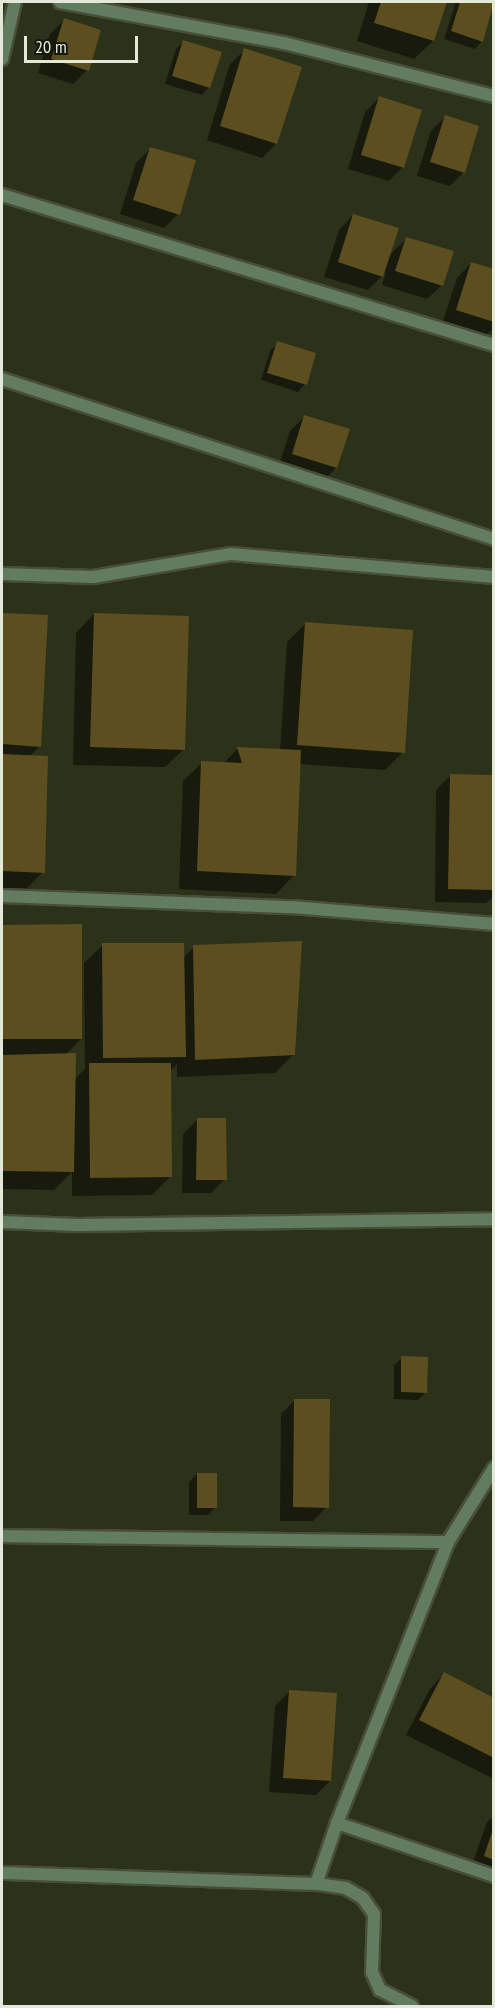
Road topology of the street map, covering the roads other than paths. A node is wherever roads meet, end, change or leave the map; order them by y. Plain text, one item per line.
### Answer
1 (15, 2) edge
2 (60, 2) edge
3 (2, 60) edge
4 (494, 96) edge
5 (2, 195) edge
6 (494, 345) edge
7 (2, 379) edge
8 (494, 539) edge
9 (2, 574) edge
10 (494, 577) edge
11 (2, 896) edge
12 (494, 924) edge
13 (494, 1219) edge
14 (2, 1222) edge
15 (494, 1468) edge
16 (2, 1536) edge
17 (448, 1542) junction
18 (337, 1823) junction
19 (2, 1873) edge
20 (494, 1876) edge
21 (316, 1884) junction
22 (412, 2007) edge

1 - 3 street
2 - 4 street
5 - 6 street
7 - 8 street
9 - 10 street
11 - 12 street
13 - 14 street
15 - 17 street
16 - 17 street
17 - 18 street
18 - 20 street
18 - 21 street
19 - 21 street
21 - 22 street

